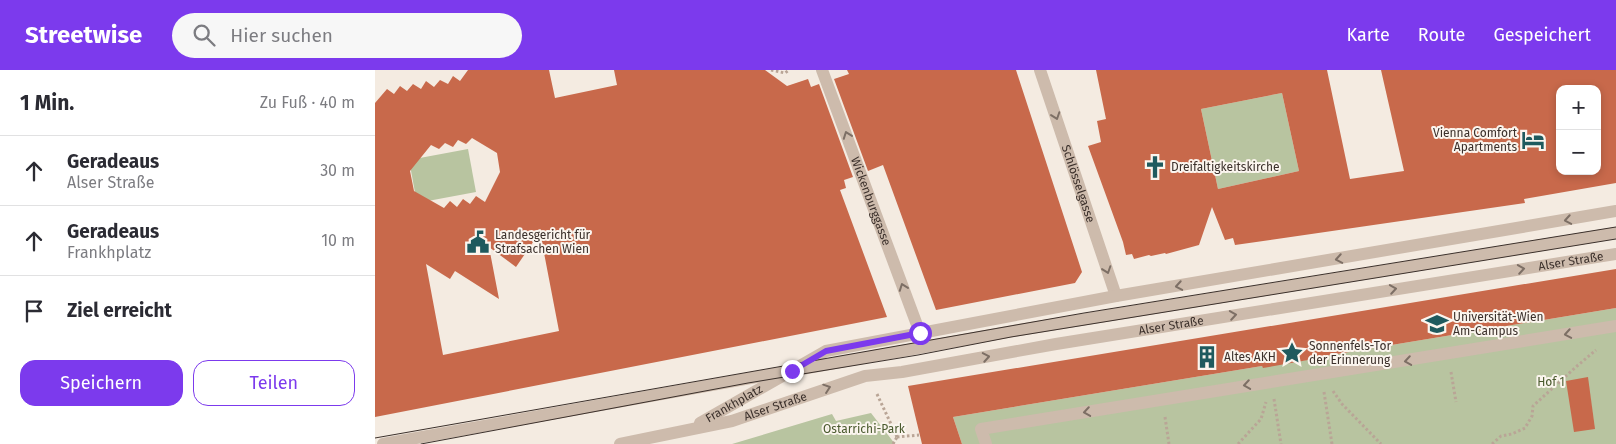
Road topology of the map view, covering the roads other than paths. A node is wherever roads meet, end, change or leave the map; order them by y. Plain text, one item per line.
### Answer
1 (822, 70) edge
2 (1040, 70) edge
3 (1616, 211) edge
4 (1616, 233) edge
5 (1616, 254) edge
6 (1116, 296) junction
7 (1616, 326) edge
8 (920, 333) junction
9 (792, 371) junction
10 (732, 421) joint
11 (693, 428) junction
12 (383, 444) edge
13 (620, 444) edge
14 (986, 444) edge

8 -> 1 street, Wickenburggasse
2 -> 6 street, Schlösselgasse
3 -> 6 street
4 - 9 street
10 -> 5 street, Alser Straße
6 - 8 street
7 -> 14 street
8 - 9 street, Frankhplatz
9 - 11 street, Frankhplatz
9 - 12 street
10 - 11 street, Frankhplatz
11 - 13 street, Frankhplatz

